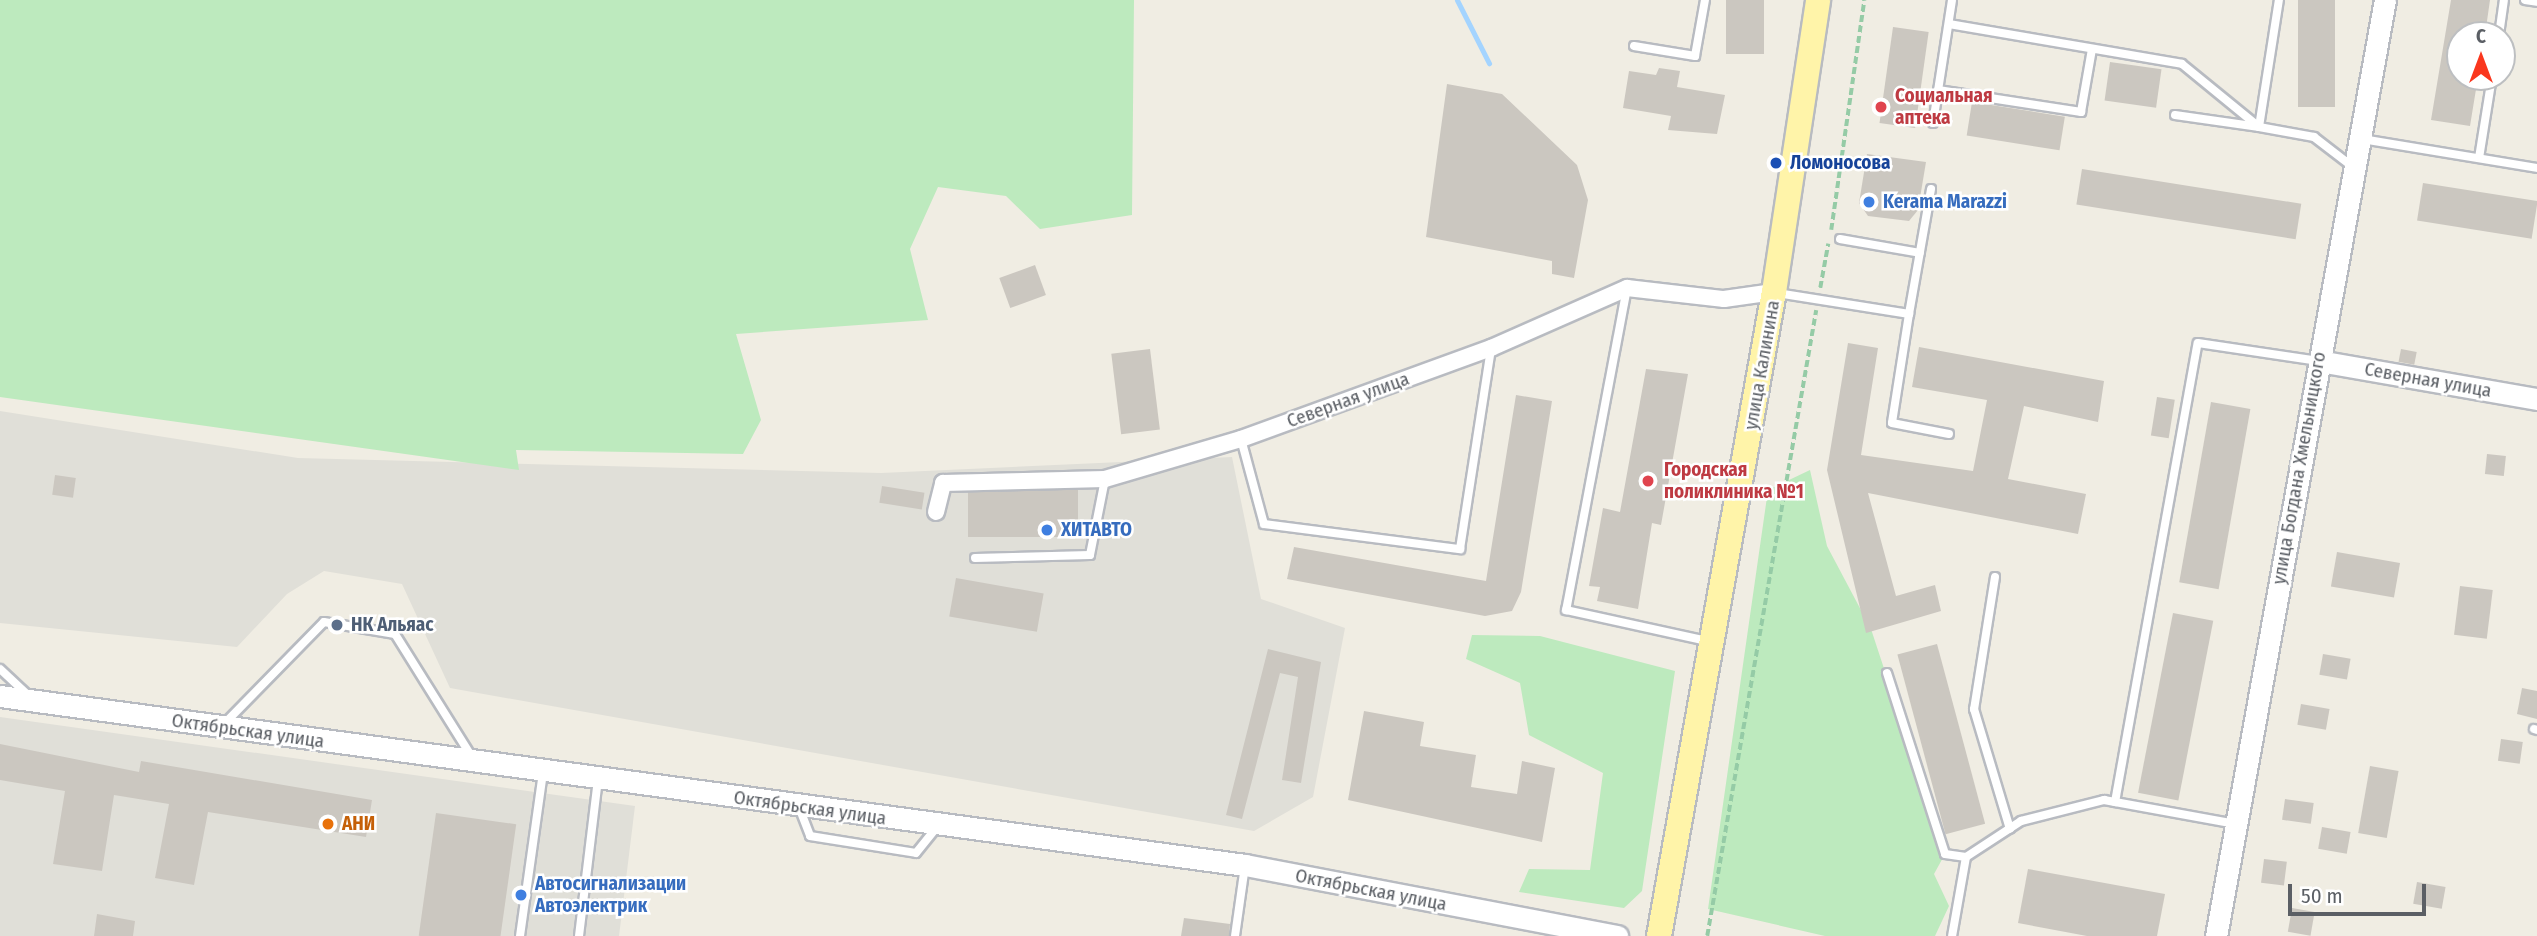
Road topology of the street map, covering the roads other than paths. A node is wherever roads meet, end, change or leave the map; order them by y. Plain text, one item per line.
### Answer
1 (1705, 0) edge
2 (1818, 0) edge
3 (1952, 0) edge
4 (2279, 0) edge
5 (2385, 0) edge
6 (2504, 0) edge
7 (2525, 0) edge
8 (2537, 2) edge
9 (2501, 21) edge
10 (1949, 24) junction
11 (1634, 46) dead end
12 (2092, 49) junction
13 (1938, 90) junction
14 (2490, 91) edge
15 (2175, 115) dead end
16 (1933, 123) dead end
17 (2259, 127) junction
18 (2360, 139) junction
19 (2479, 158) junction
20 (2354, 168) junction
21 (2537, 168) edge
22 (1931, 189) dead end
23 (1840, 239) dead end
24 (1920, 253) junction
25 (1627, 288) junction
26 (1774, 292) junction
27 (1909, 314) junction
28 (1491, 348) junction
29 (2319, 361) junction
30 (2537, 399) edge
31 (1949, 434) dead end
32 (1241, 439) junction
33 (1105, 479) junction
34 (936, 512) dead end
35 (975, 558) dead end
36 (1995, 577) dead end
37 (1714, 643) junction
38 (0, 669) edge
39 (1887, 673) dead end
40 (0, 696) edge
41 (35, 702) junction
42 (222, 726) junction
43 (475, 763) junction
44 (543, 772) junction
45 (598, 780) junction
46 (2115, 802) junction
47 (799, 807) junction
48 (2236, 824) junction
49 (939, 825) junction
50 (2010, 829) junction
51 (1966, 857) junction
52 (1245, 865) junction
53 (1531, 929) edge
54 (520, 936) edge
55 (579, 936) edge
56 (1235, 936) edge
57 (1617, 936) edge
58 (1659, 936) edge
59 (1952, 936) edge
60 (2216, 936) edge

1 - 11 lane
2 - 26 main road, улица Калинина
3 - 10 lane
4 - 17 lane
5 - 18 main road, улица Богдана Хмельницкого
6 - 9 lane
7 - 8 lane
10 - 12 lane
10 - 13 lane
12 - 13 lane
12 - 17 lane
13 - 16 lane
14 - 19 lane
15 - 17 lane
17 - 20 lane
18 - 19 lane
18 - 20 main road, улица Богдана Хмельницкого
19 - 21 lane
20 - 29 main road, улица Богдана Хмельницкого
22 - 24 lane
23 - 24 lane
24 - 27 lane
25 - 26 street
25 - 28 street, Северная улица
25 - 37 lane
26 - 27 lane
26 - 37 main road, улица Калинина
27 - 31 lane
28 - 32 street, Северная улица
28 - 32 lane
29 - 30 main road, Северная улица
29 - 46 lane
29 - 48 main road, улица Богдана Хмельницкого
32 - 33 street, Северная улица
33 - 34 street, Северная улица
33 - 35 lane
36 - 50 lane
37 - 58 main road, улица Калинина
38 - 41 lane
39 - 51 lane
40 - 41 main road, Октябрьская улица
41 - 42 main road, Октябрьская улица
42 - 43 main road, Октябрьская улица
42 - 43 lane
43 - 44 main road, Октябрьская улица
44 - 45 main road, Октябрьская улица
44 - 54 lane
45 - 47 main road, Октябрьская улица
45 - 55 lane
46 - 48 lane
46 - 50 lane
47 - 49 main road, Октябрьская улица
47 - 49 lane
48 - 60 main road, улица Богдана Хмельницкого
49 - 52 main road, Октябрьская улица
50 - 51 lane
51 - 59 lane
52 - 53 main road, Октябрьская улица
52 - 56 lane
53 - 57 main road, Октябрьская улица

